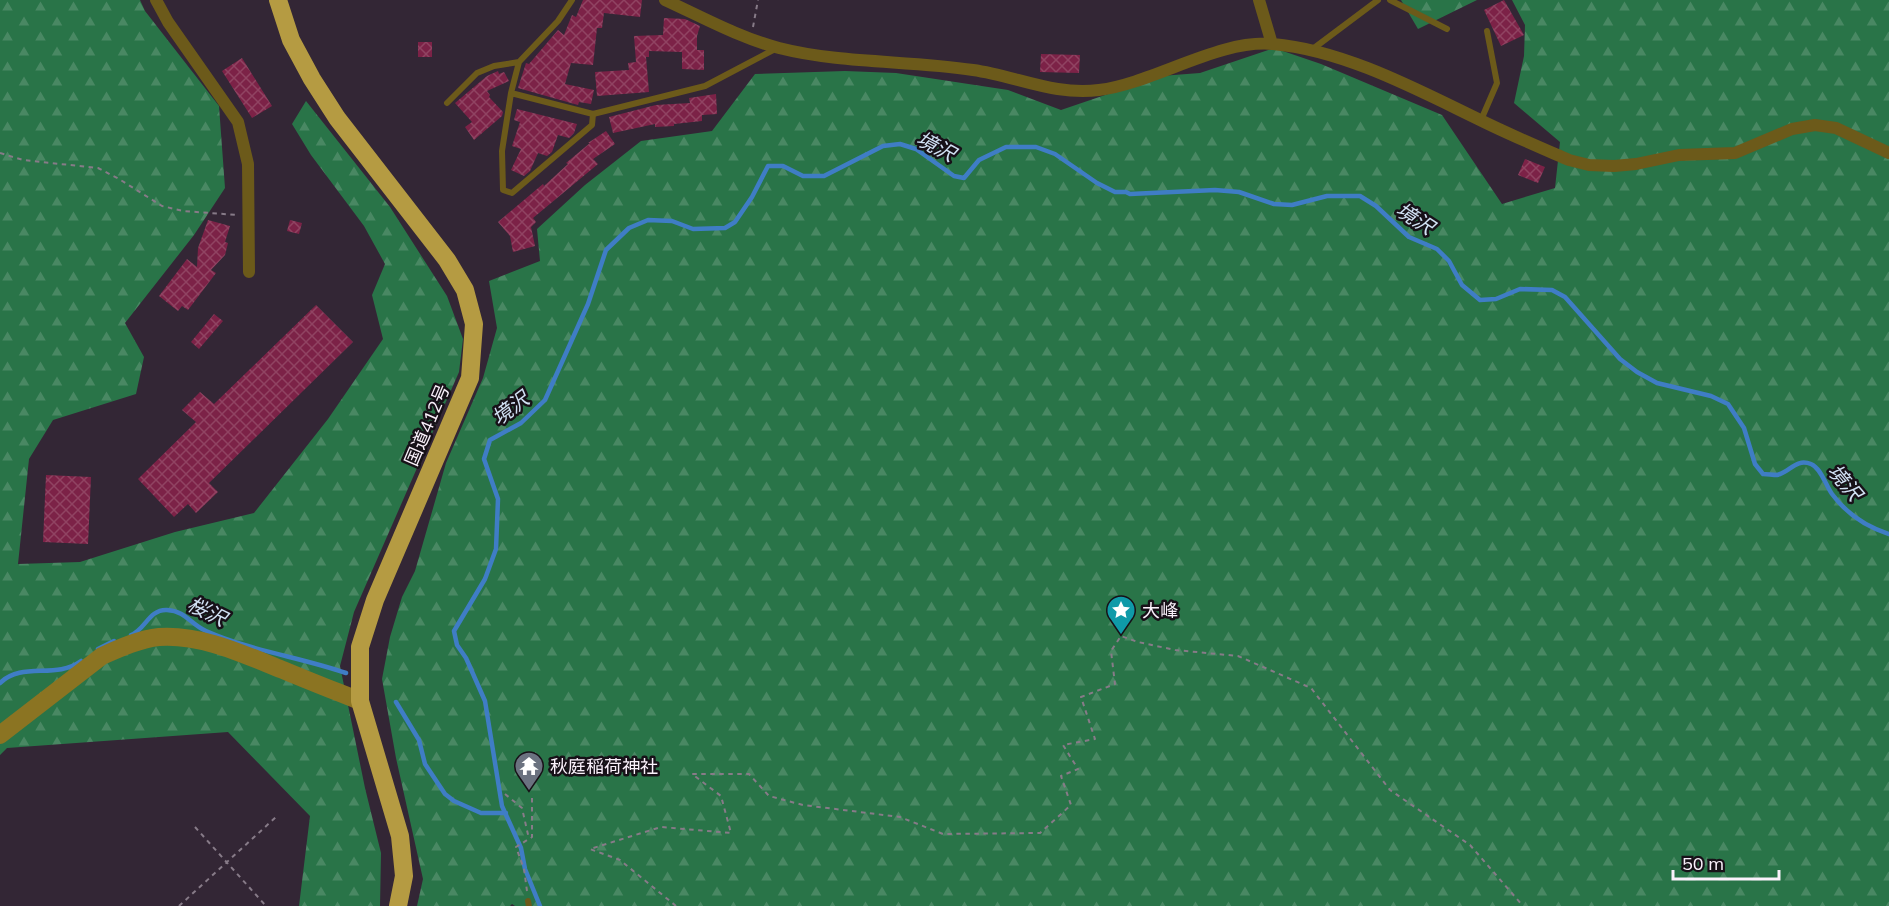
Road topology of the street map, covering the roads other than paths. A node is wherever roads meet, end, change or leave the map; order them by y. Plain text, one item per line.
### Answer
1 (156, 0) edge
2 (278, 0) edge
3 (572, 0) edge
4 (665, 0) edge
5 (1259, 0) edge
6 (1378, 0) edge
7 (1390, 0) edge
8 (1447, 29) dead end
9 (1487, 31) dead end
10 (1272, 44) junction
11 (778, 48) junction
12 (1309, 51) junction
13 (519, 62) junction
14 (511, 93) junction
15 (447, 103) dead end
16 (593, 114) junction
17 (1481, 120) junction
18 (1889, 153) edge
19 (249, 272) dead end
20 (360, 701) junction
21 (0, 735) edge
22 (398, 906) edge

1 - 19 street
2 - 20 highway, 国道412号
3 - 13 lane
4 - 11 street
5 - 10 street
6 - 12 lane
7 - 8 lane
9 - 17 lane
10 - 11 street
10 - 12 street
11 - 16 lane
12 - 17 street
13 - 14 lane
13 - 15 lane
14 - 16 lane
14 - 16 lane
17 - 18 street
20 - 21 street
20 - 22 highway, 国道412号

